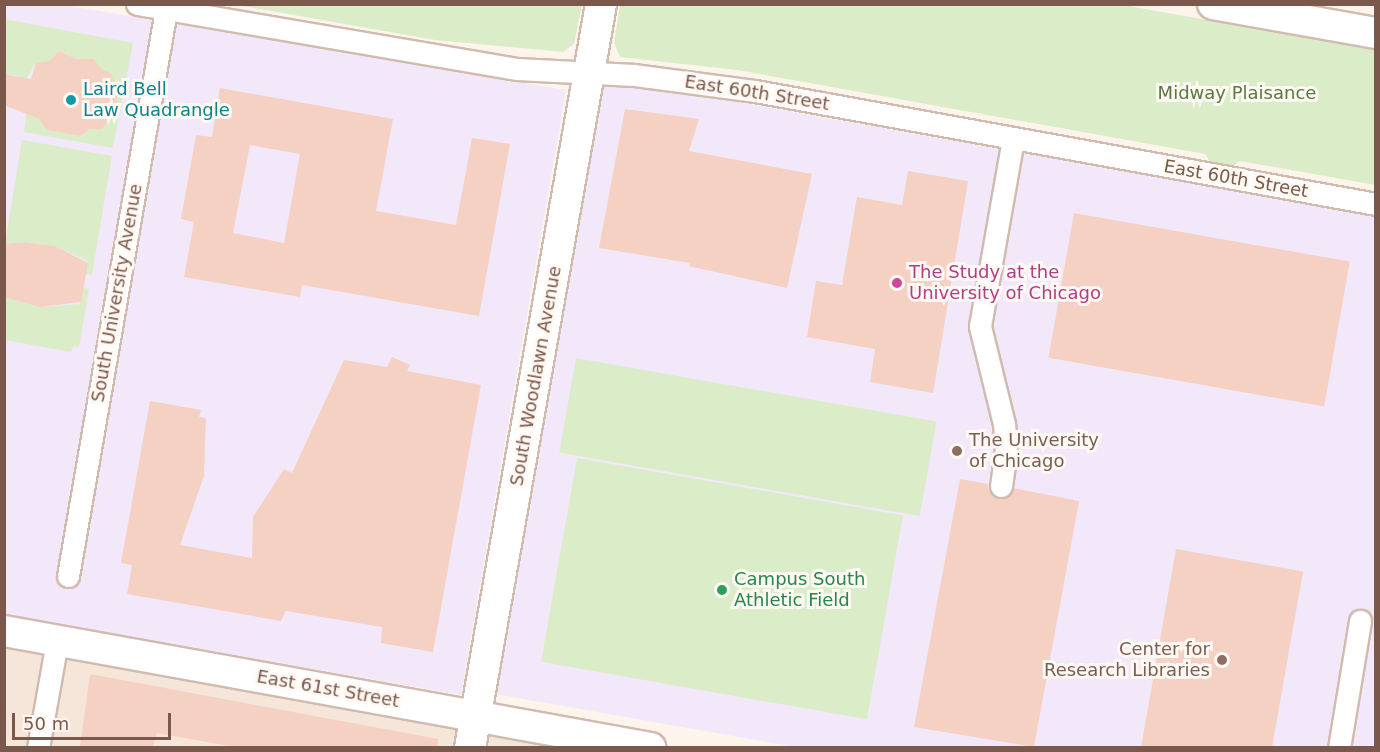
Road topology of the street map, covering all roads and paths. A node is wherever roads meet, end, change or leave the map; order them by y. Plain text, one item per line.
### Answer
1 (136, 4) edge
2 (601, 4) edge
3 (1213, 4) edge
4 (166, 10) junction
5 (1376, 33) edge
6 (589, 74) junction
7 (1013, 138) junction
8 (1376, 204) edge
9 (1000, 486) dead end
10 (68, 576) dead end
11 (1360, 621) dead end
12 (4, 632) edge
13 (57, 641) junction
14 (476, 716) junction
15 (38, 747) edge
16 (470, 747) edge
17 (651, 747) edge
18 (1339, 747) edge

1 - 4 street, East 60th Street
2 - 6 street, South Woodlawn Avenue
3 - 5 street
4 - 6 street, East 60th Street
4 - 10 street, South University Avenue
6 - 7 street, East 60th Street
6 - 14 street, South Woodlawn Avenue
7 - 8 street, East 60th Street
7 - 9 street
11 - 18 street
12 - 13 street, East 61st Street
13 - 14 street, East 61st Street
13 - 15 street
14 - 16 street, South Woodlawn Avenue
14 - 17 street, East 61st Street

